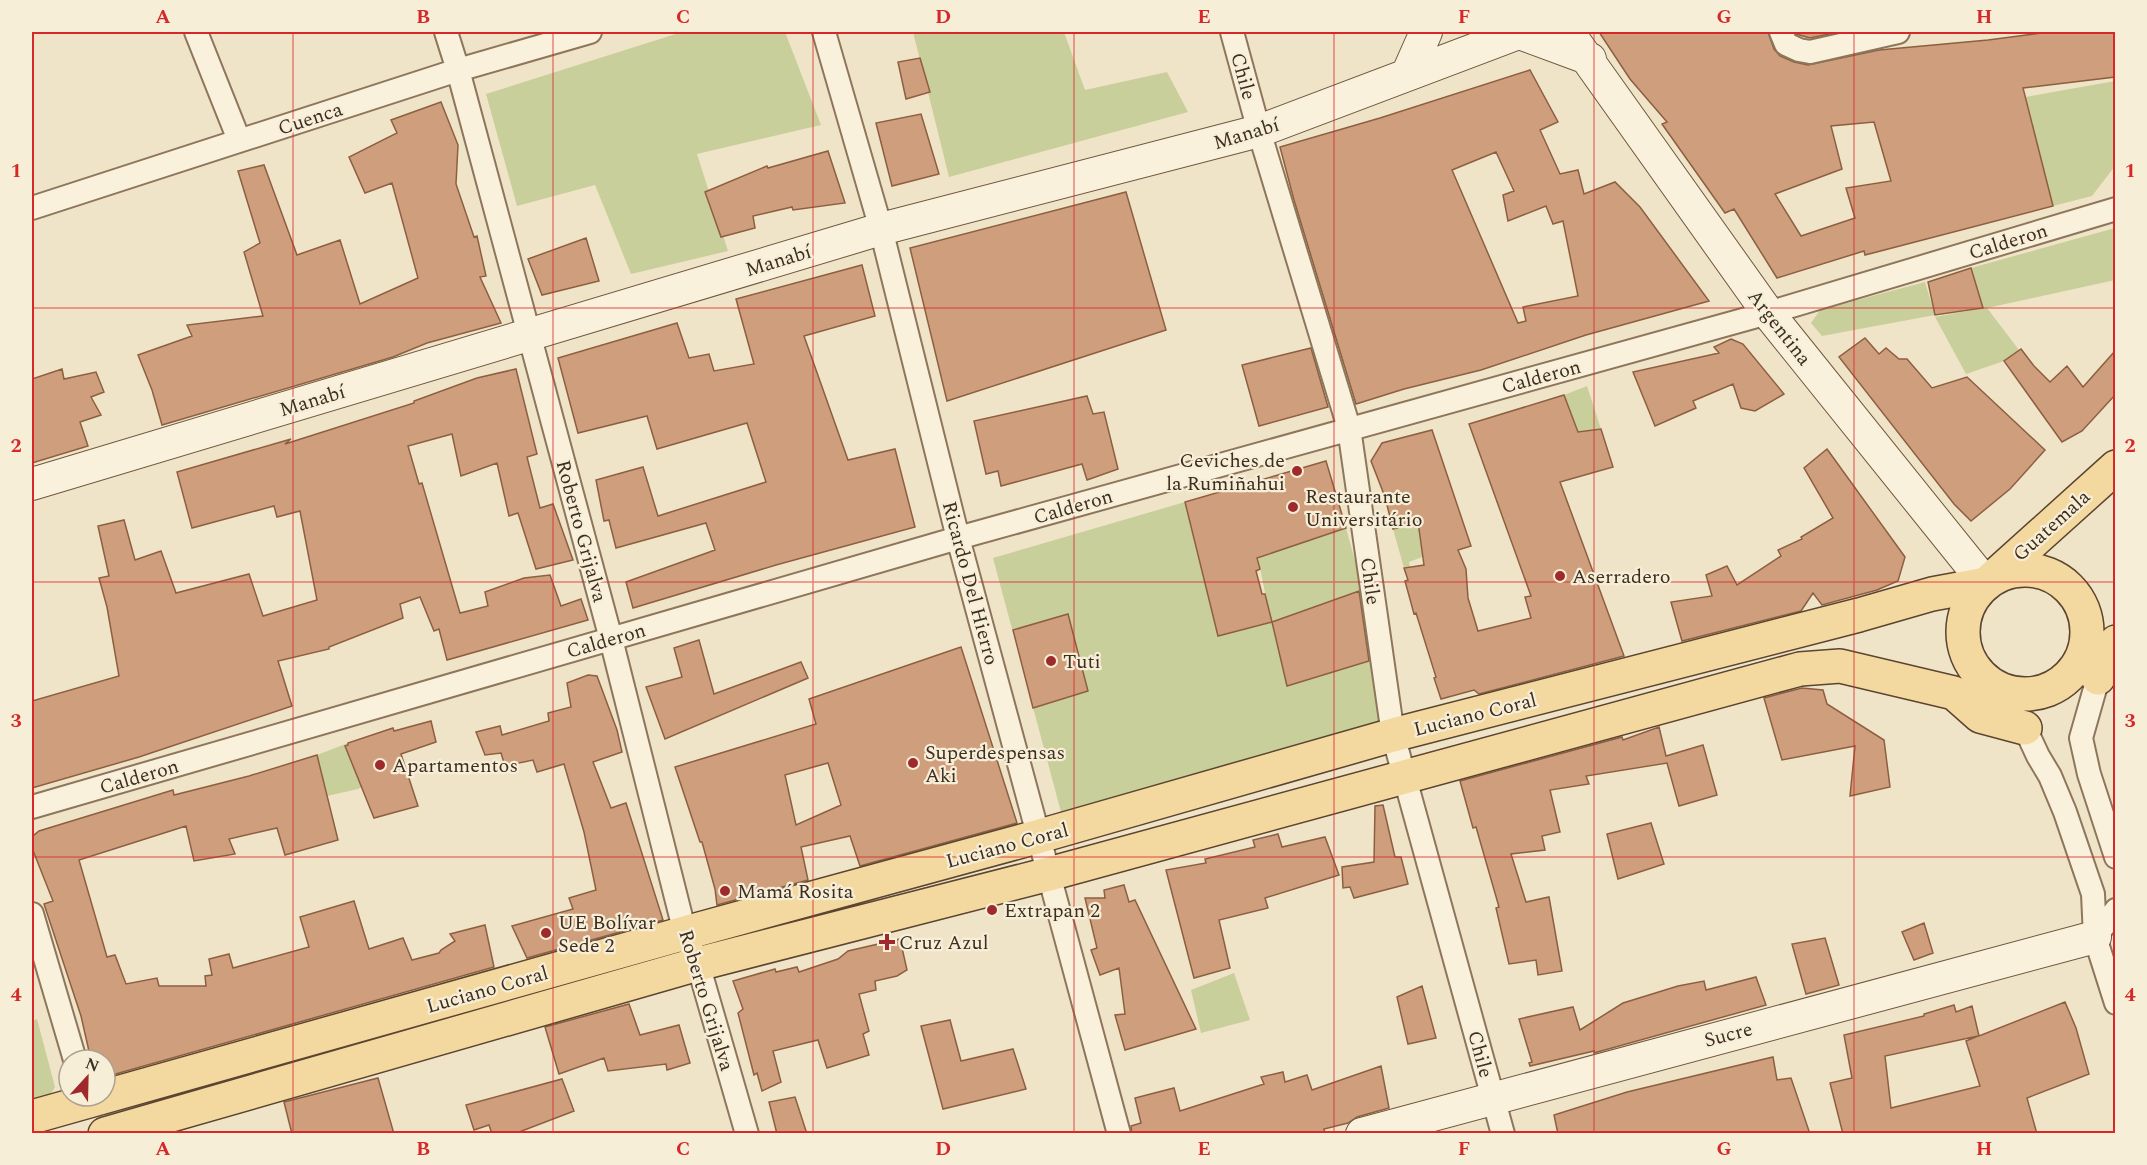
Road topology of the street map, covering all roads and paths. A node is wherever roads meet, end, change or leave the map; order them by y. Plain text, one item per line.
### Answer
1 (196, 32) edge
2 (446, 32) edge
3 (590, 32) edge
4 (824, 32) edge
5 (1232, 32) edge
6 (1426, 32) edge
7 (1519, 32) edge
8 (1568, 32) edge
9 (1781, 32) edge
10 (1898, 32) edge
11 (1590, 59) junction
12 (458, 70) junction
13 (1407, 75) junction
14 (1259, 131) junction
15 (239, 140) junction
16 (32, 208) edge
17 (2115, 209) edge
18 (881, 229) junction
19 (1768, 313) junction
20 (529, 334) junction
21 (1349, 428) junction
22 (2115, 467) edge
23 (32, 484) edge
24 (958, 538) junction
25 (1986, 584) junction
26 (612, 639) junction
27 (2115, 642) edge
28 (2097, 678) joint
29 (2025, 728) joint
30 (1393, 735) junction
31 (1404, 776) junction
32 (32, 807) edge
33 (1040, 836) junction
34 (2115, 857) edge
35 (1049, 874) junction
36 (2115, 910) edge
37 (32, 915) edge
38 (686, 933) junction
39 (2105, 937) edge
40 (698, 964) junction
41 (2115, 1003) edge
42 (71, 1048) edge
43 (117, 1090) edge
44 (1493, 1097) junction
45 (59, 1108) edge
46 (88, 1108) edge
47 (32, 1117) edge
48 (95, 1134) edge
49 (105, 1134) edge
50 (747, 1134) edge
51 (1119, 1134) edge
52 (1362, 1134) edge
53 (1503, 1134) edge

1 - 15 street
2 - 12 street, Roberto Grijalva
3 - 12 street, Cuenca
4 - 18 street, Ricardo Del Hierro
5 - 14 street, Chile
6 - 13 street
7 - 11 street
7 - 13 street, Manabí
8 - 11 street, Argentina
9 - 10 street
11 - 19 street, Argentina
12 - 15 street, Cuenca
12 - 20 street, Roberto Grijalva
13 - 14 street, Manabí
14 - 18 street, Manabí
14 - 21 street, Chile
15 - 16 street, Cuenca
17 - 19 street, Calderon
18 - 20 street, Manabí
18 - 24 street, Ricardo Del Hierro
19 - 21 street, Calderon
19 - 25 street, Argentina
20 - 23 street, Manabí
20 - 26 street, Roberto Grijalva
21 - 24 street, Calderon
21 - 30 street, Chile
22 - 25 main road, Guatemala
24 - 26 street, Calderon
24 - 33 street, Ricardo Del Hierro
25 - 30 main road, Luciano Coral
26 - 32 street, Calderon
26 - 38 street, Roberto Grijalva
27 - 28 main road
28 - 34 street
29 - 31 main road, Luciano Coral
29 - 39 street
30 - 31 street, Chile
30 - 33 main road, Luciano Coral
31 - 35 main road, Luciano Coral
31 - 44 street, Chile
33 - 35 street, Ricardo Del Hierro
33 - 38 main road, Luciano Coral
35 - 40 main road, Luciano Coral
35 - 51 street, Ricardo Del Hierro
36 - 39 street
37 - 42 street
38 - 40 street, Roberto Grijalva
38 - 43 main road, Luciano Coral
39 - 41 street
39 - 44 street, Sucre
40 - 49 main road, Luciano Coral
40 - 50 street, Roberto Grijalva
44 - 52 street, Sucre
44 - 53 street, Chile
45 - 47 main road, Luciano Coral
46 - 48 street

